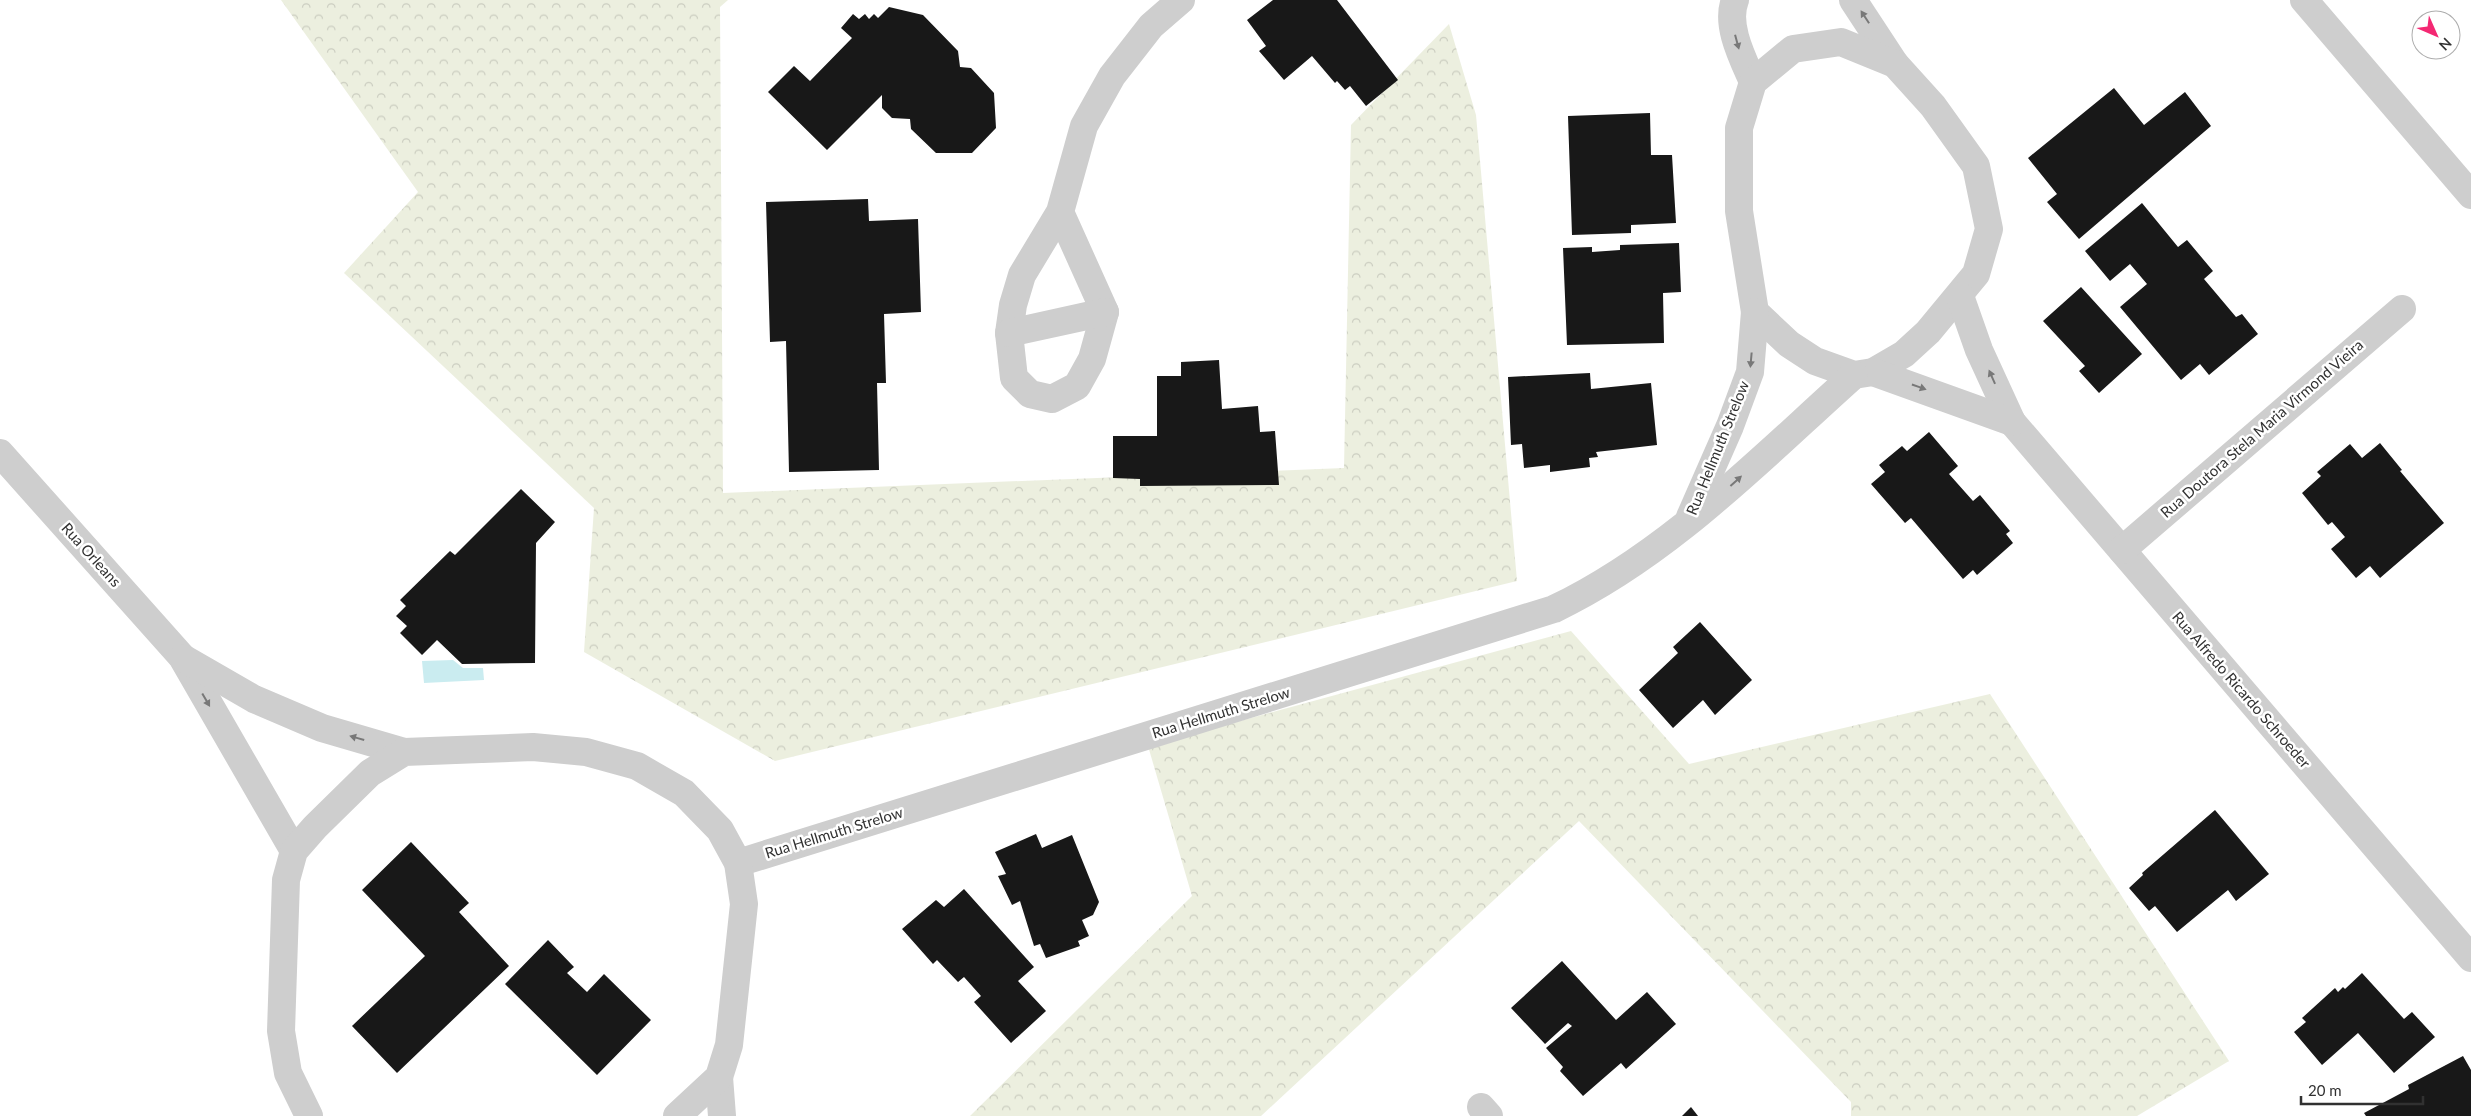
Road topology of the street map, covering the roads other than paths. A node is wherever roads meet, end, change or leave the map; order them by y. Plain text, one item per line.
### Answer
1 (1182, 0) edge
2 (1734, 0) edge
3 (1853, 0) edge
4 (2304, 0) edge
5 (1895, 64) junction
6 (1753, 82) junction
7 (2471, 195) edge
8 (1060, 212) junction
9 (1960, 296) junction
10 (2402, 309) dead end
11 (1105, 312) junction
12 (1755, 312) junction
13 (1009, 333) junction
14 (1863, 373) junction
15 (2012, 422) junction
16 (0, 453) edge
17 (1687, 525) junction
18 (2122, 550) junction
19 (182, 657) junction
20 (404, 752) junction
21 (294, 851) junction
22 (738, 863) junction
23 (2471, 957) edge
24 (719, 1077) junction
25 (309, 1116) edge
26 (676, 1116) edge
27 (722, 1116) edge

1 - 8 street
2 -> 6 street
5 -> 3 street
4 - 7 street
5 - 6 street
5 - 9 street, Rua Hellmuth Strelow
6 - 12 street, Rua Hellmuth Strelow
8 - 11 street
8 - 13 street
9 - 14 street, Rua Hellmuth Strelow
15 -> 9 street, Rua Alfredo Ricardo Schroeder
10 - 18 street, Rua Doutora Stela Maria Virmond Vieira
11 - 13 street
11 - 13 street
12 - 14 street, Rua Alfredo Ricardo Schroeder
12 -> 17 street, Rua Hellmuth Strelow
14 -> 15 street, Rua Alfredo Ricardo Schroeder
17 -> 14 street, Rua Hellmuth Strelow
15 - 18 street, Rua Alfredo Ricardo Schroeder
16 - 19 street, Rua Orleans
17 - 22 street, Rua Hellmuth Strelow
18 - 23 street, Rua Alfredo Ricardo Schroeder
20 -> 19 street, Rua Orleans
19 -> 21 street, Rua Orleans
20 - 21 street
20 - 22 street
21 - 25 street
22 - 24 street
24 - 26 street
24 - 27 street

